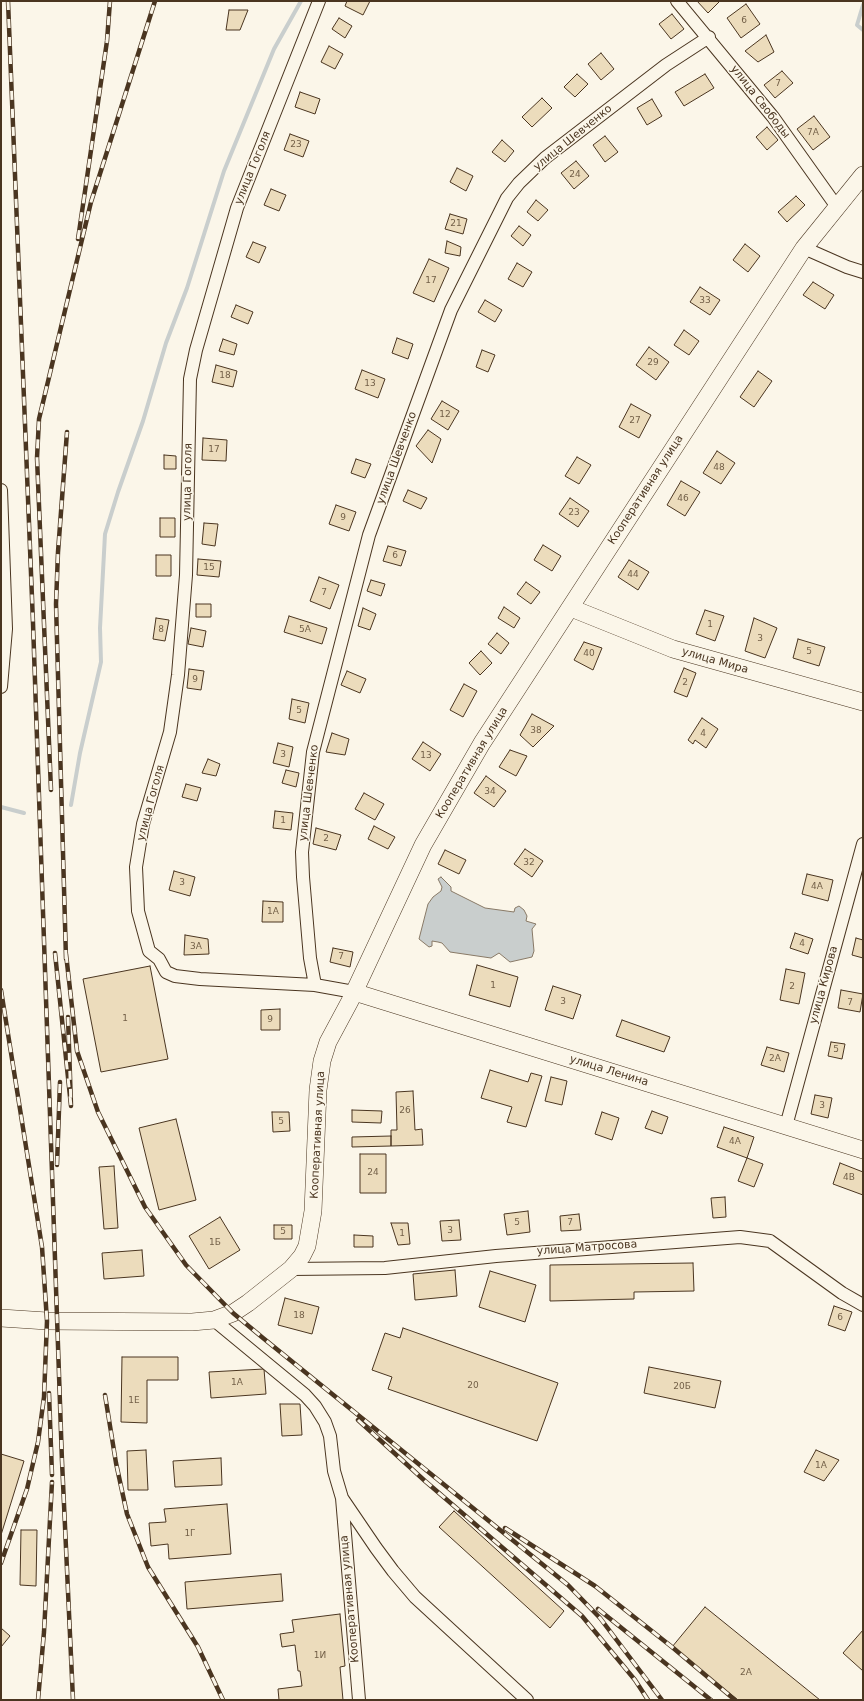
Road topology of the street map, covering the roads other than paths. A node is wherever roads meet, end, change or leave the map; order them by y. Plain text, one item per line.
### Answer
1 (319, 1) edge
2 (677, 1) edge
3 (708, 37) junction
4 (863, 175) edge
5 (837, 207) junction
6 (804, 248) junction
7 (863, 272) edge
8 (1, 490) edge
9 (2, 534) edge
10 (571, 608) junction
11 (1, 687) edge
12 (863, 702) edge
13 (863, 844) edge
14 (315, 985) junction
15 (354, 992) junction
16 (786, 1126) junction
17 (863, 1150) edge
18 (291, 1269) junction
19 (863, 1305) edge
20 (1, 1318) edge
21 (214, 1320) junction
22 (342, 1498) junction
23 (360, 1700) edge
24 (527, 1700) edge

1 - 14 street, улица Гоголя
2 - 3 street, улица Свободы
3 - 5 street, улица Свободы
3 - 14 street, улица Шевченко
4 - 5 main road, Кооперативная улица
5 - 6 main road, Кооперативная улица
6 - 7 street
6 - 10 main road, Кооперативная улица
8 - 9 street
9 - 11 street
10 - 12 main road, улица Мира
10 - 15 main road, Кооперативная улица
13 - 16 street, улица Кирова
14 - 15 street
15 - 16 main road, улица Ленина
15 - 18 main road, Кооперативная улица
16 - 17 main road, улица Ленина
18 - 19 street, улица Матросова
18 - 21 main road, Кооперативная улица
20 - 21 main road, Кооперативная улица
21 - 22 street
22 - 23 street, Кооперативная улица
22 - 24 street

